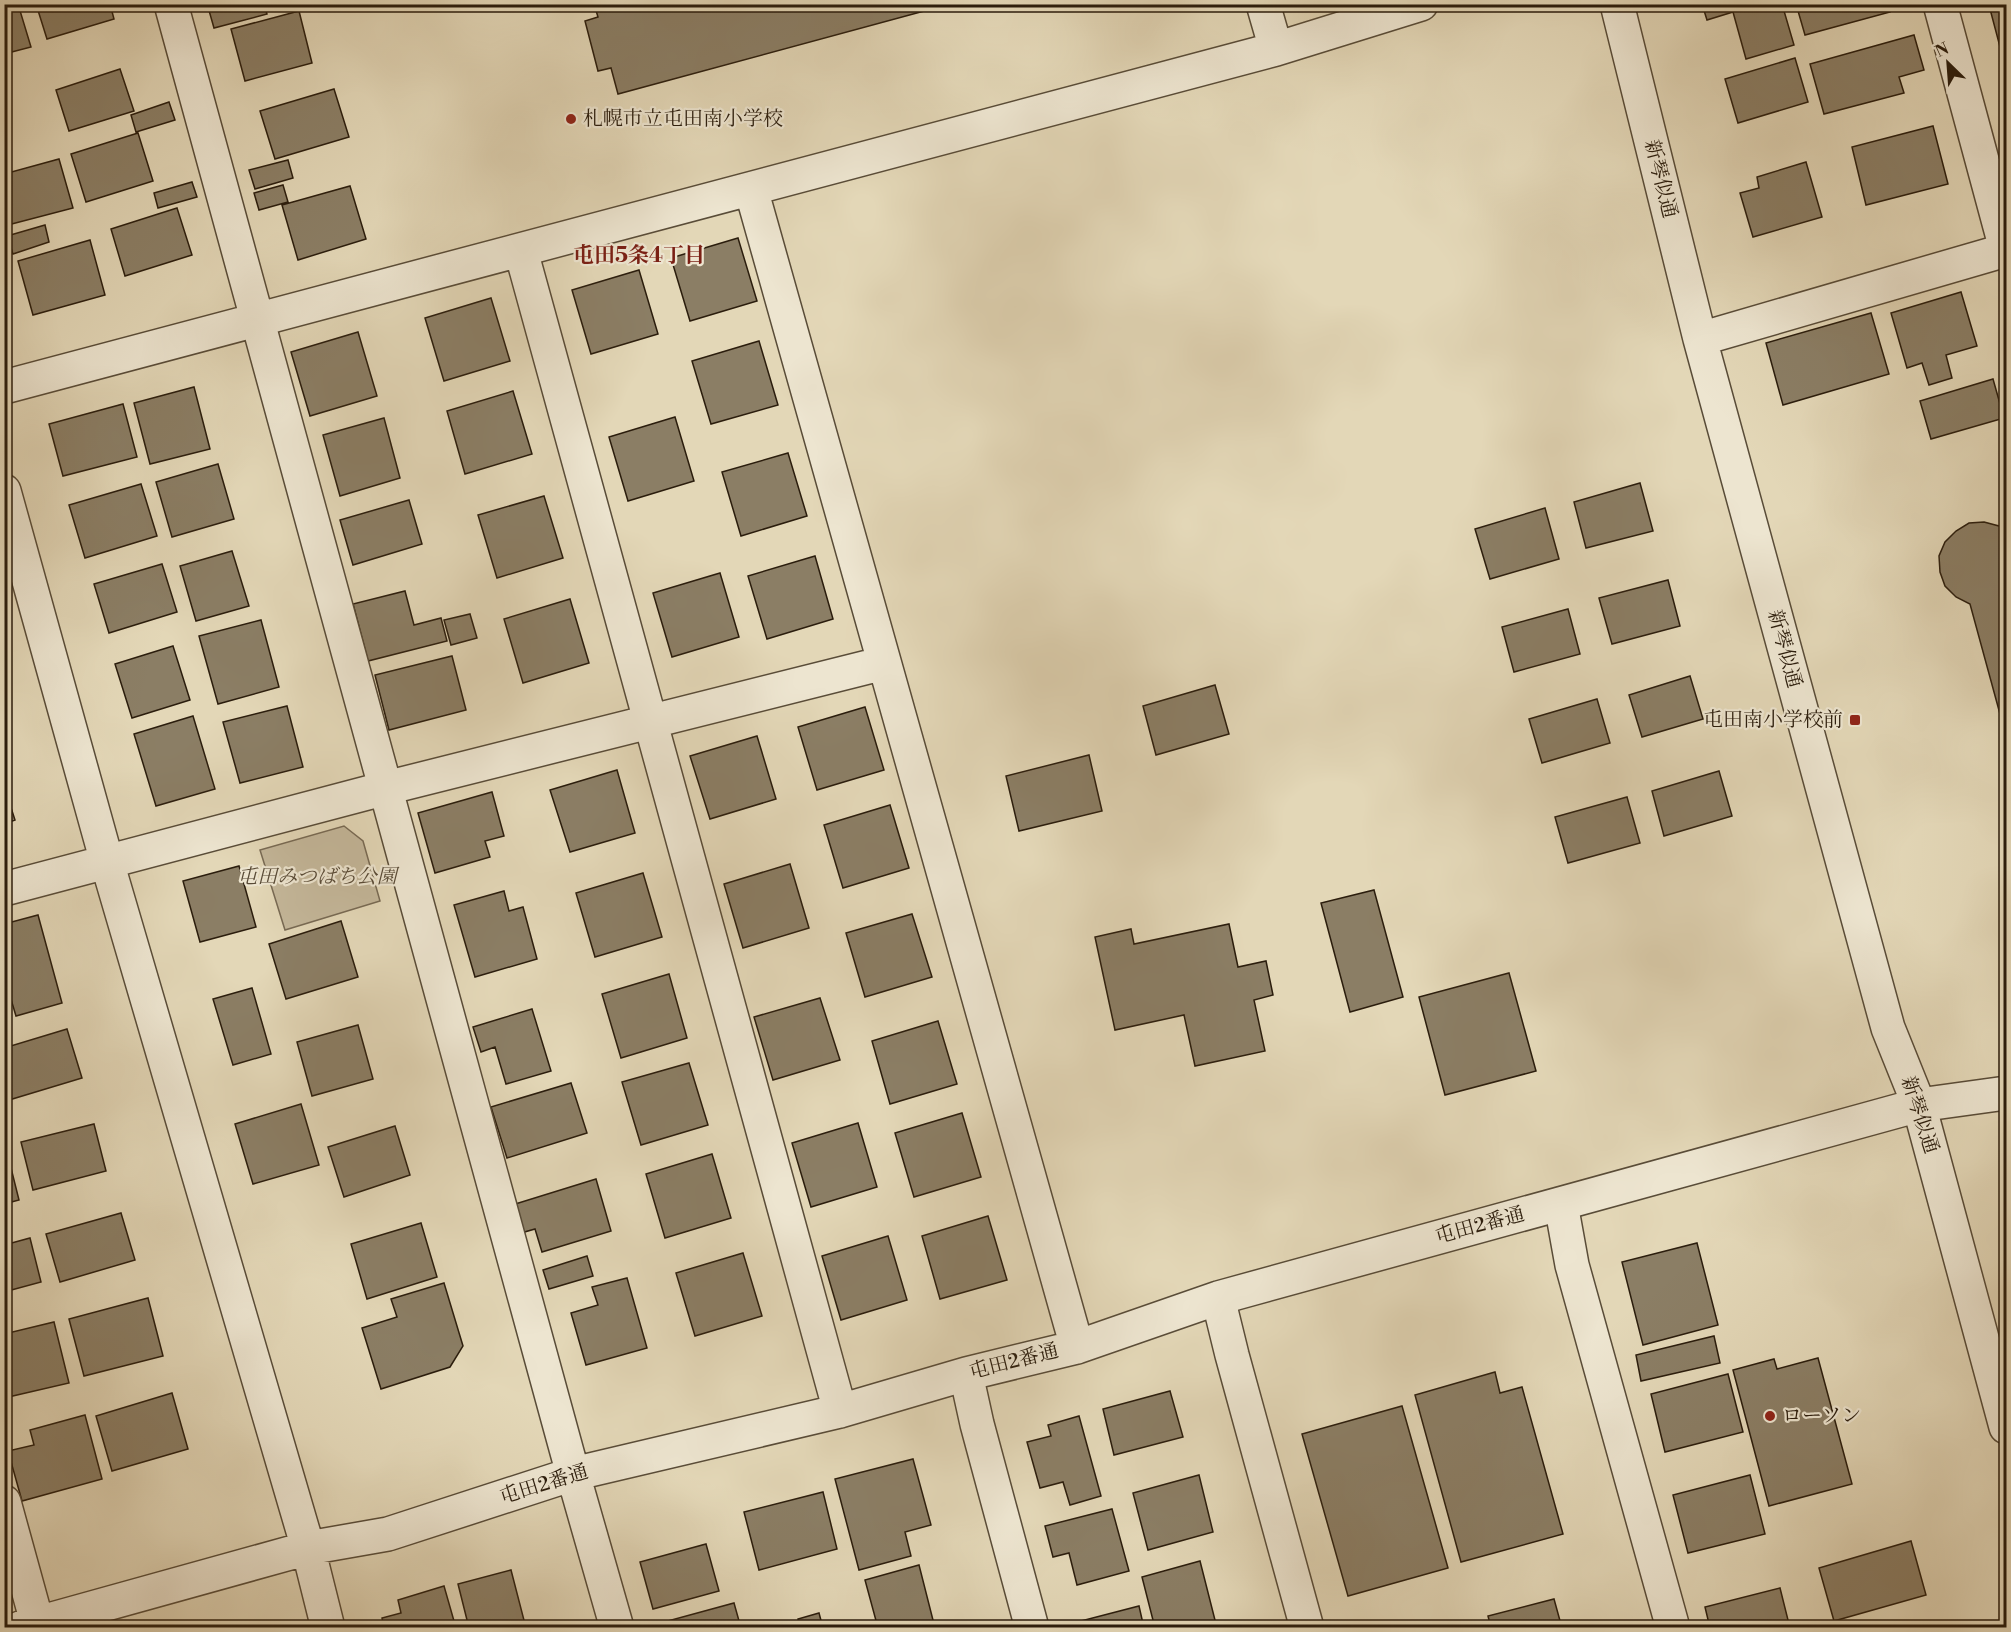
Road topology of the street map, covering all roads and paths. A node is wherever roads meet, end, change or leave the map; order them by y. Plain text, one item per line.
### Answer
1 (171, 4) edge
2 (1263, 4) edge
3 (1421, 4) edge
4 (1617, 4) edge
5 (1940, 4) edge
6 (1276, 49) junction
7 (751, 189) junction
8 (2007, 250) edge
9 (521, 251) junction
10 (258, 321) junction
11 (1700, 339) junction
12 (4, 387) edge
13 (4, 491) edge
14 (884, 663) junction
15 (650, 722) junction
16 (386, 788) junction
17 (107, 862) junction
18 (4, 889) edge
19 (2007, 1092) edge
20 (1919, 1105) junction
21 (1561, 1204) junction
22 (1218, 1298) junction
23 (1077, 1347) junction
24 (966, 1374) junction
25 (840, 1411) junction
26 (2007, 1427) edge
27 (573, 1474) junction
28 (4, 1502) edge
29 (308, 1548) junction
30 (29, 1625) edge
31 (328, 1628) edge
32 (617, 1628) edge
33 (1032, 1628) edge
34 (1307, 1628) edge
35 (1673, 1628) edge

1 - 10 street
2 - 6 street
3 - 6 street
4 - 11 street, 新琴似通
5 - 8 street
6 - 7 street
7 - 9 street
7 - 14 street
8 - 11 street
9 - 10 street
9 - 15 street
10 - 12 street
10 - 16 street
11 - 20 street, 新琴似通
13 - 17 street
14 - 15 street
14 - 23 street
15 - 16 street
15 - 25 street
16 - 17 street
16 - 27 street
17 - 18 street
17 - 29 street
19 - 20 street, 屯田2番通
20 - 21 street, 屯田2番通
20 - 26 street, 新琴似通
21 - 22 street, 屯田2番通
21 - 35 street
22 - 23 street, 屯田2番通
22 - 34 street
23 - 24 street, 屯田2番通
24 - 25 street, 屯田2番通
24 - 33 street
25 - 27 street, 屯田2番通
27 - 29 street, 屯田2番通
27 - 32 street
28 - 30 street
29 - 30 street, 屯田2番通
29 - 31 street

